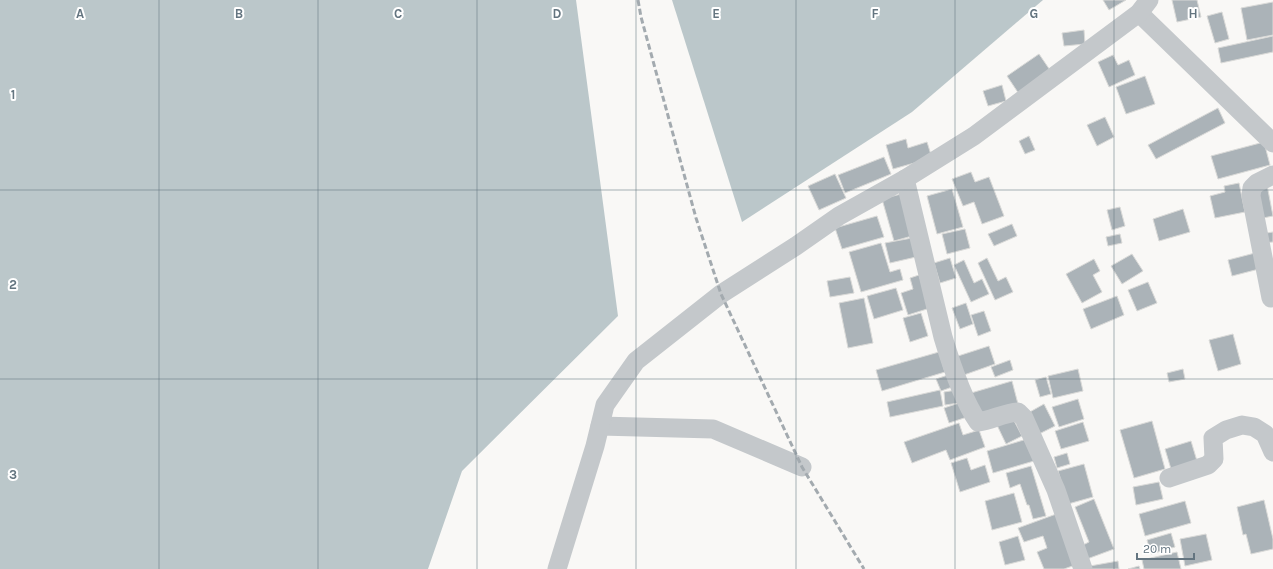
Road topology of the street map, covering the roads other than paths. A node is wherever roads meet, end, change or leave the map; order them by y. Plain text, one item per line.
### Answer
1 (1144, 7) edge
2 (1273, 143) edge
3 (1273, 175) edge
4 (905, 179) junction
5 (1271, 298) dead end
6 (600, 426) junction
7 (1273, 452) edge
8 (802, 467) dead end
9 (1169, 478) dead end
10 (557, 569) edge
11 (1083, 569) edge

1 - 2 street
1 - 4 street
3 - 5 street
4 - 6 street
4 - 11 street
6 - 8 street
6 - 10 street
7 - 9 street

